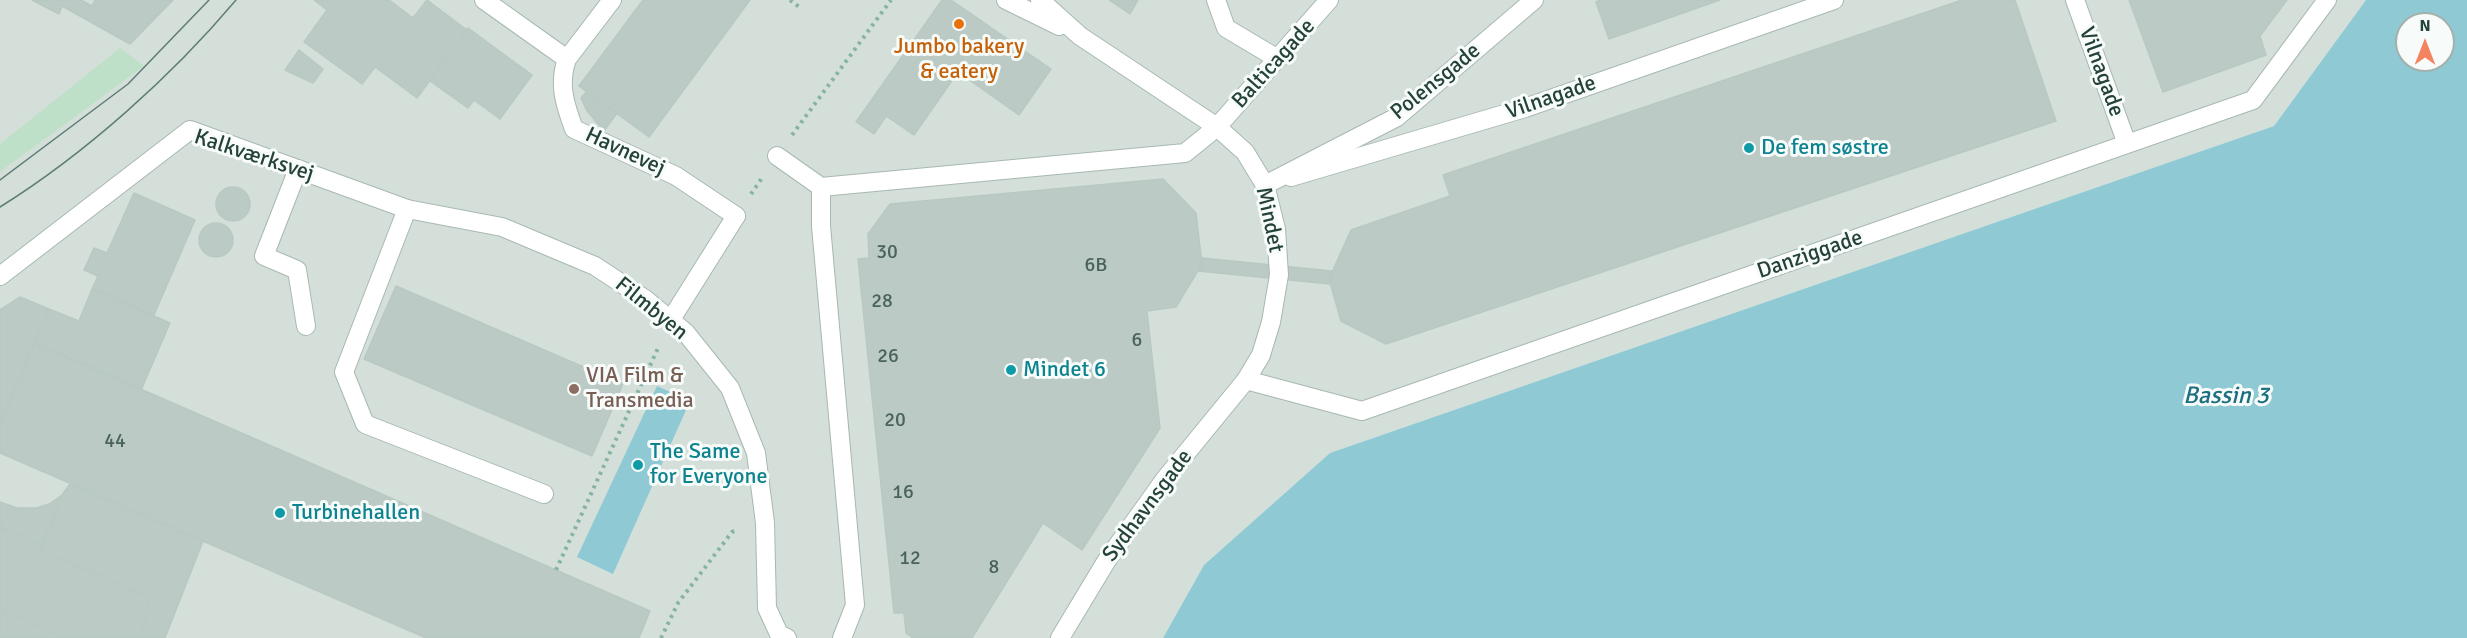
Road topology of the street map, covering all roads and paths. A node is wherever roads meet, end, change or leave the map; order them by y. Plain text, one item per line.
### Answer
1 (484, 0) edge
2 (612, 0) edge
3 (790, 0) edge
4 (891, 0) edge
5 (1006, 0) edge
6 (1040, 0) edge
7 (1216, 0) edge
8 (1329, 0) edge
9 (1534, 0) edge
10 (1834, 0) edge
11 (2075, 0) edge
12 (2327, 0) edge
13 (802, 9) dead end
14 (1080, 36) junction
15 (567, 59) junction
16 (1278, 59) junction
17 (1217, 127) junction
18 (2127, 144) junction
19 (777, 156) junction
20 (298, 170) junction
21 (1265, 184) junction
22 (820, 187) junction
23 (407, 209) junction
24 (736, 216) junction
25 (0, 276) edge
26 (670, 321) junction
27 (306, 326) dead end
28 (1246, 380) junction
29 (544, 494) dead end
30 (765, 523) junction
31 (556, 570) dead end
32 (661, 638) edge
33 (787, 638) edge
34 (842, 638) edge
35 (1060, 638) edge

1 - 15 street
2 - 15 street, Havnevej
3 - 13 path
4 - 19 path
5 - 14 street, Mindet
6 - 14 street, Mindet
7 - 16 street
8 - 16 street, Balticagade
9 - 21 street, Polensgade
10 - 21 street, Vilnagade
11 - 18 street, Vilnagade
12 - 18 street, Danziggade
14 - 17 street, Mindet
15 - 24 street, Havnevej
16 - 17 street, Balticagade
17 - 21 street, Mindet
17 - 22 street, Balticagade
18 - 28 street, Danziggade
19 - 22 street
19 - 24 path
20 - 23 street, Kalkværksvej
20 - 25 street, Kalkværksvej
20 - 27 street
21 - 28 street, Mindet
22 - 34 street
23 - 26 street, Filmbyen
23 - 29 street
24 - 26 street
26 - 30 street, Filmbyen
26 - 31 path
28 - 35 street, Sydhavnsgade
30 - 32 path
30 - 33 street, Filmbyen

